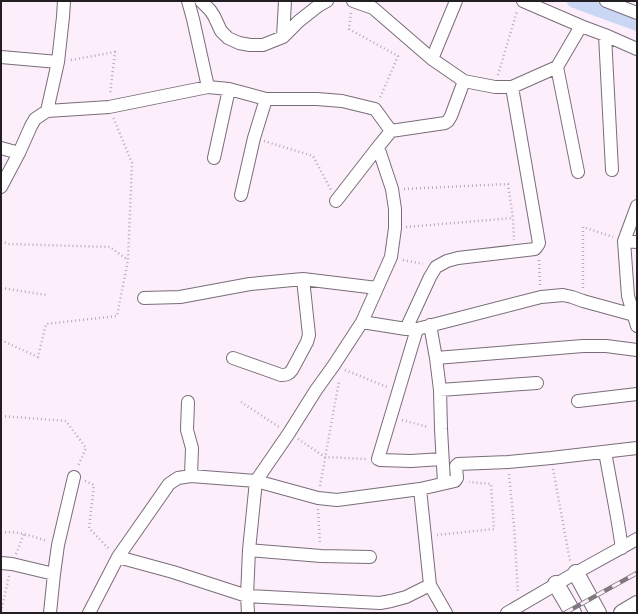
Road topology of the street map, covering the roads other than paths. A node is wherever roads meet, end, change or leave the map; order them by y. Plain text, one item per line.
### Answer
1 (64, 1) edge
2 (188, 1) edge
3 (201, 1) edge
4 (285, 1) edge
5 (327, 1) edge
6 (456, 1) edge
7 (606, 1) edge
8 (373, 4) edge
9 (352, 5) edge
10 (521, 5) edge
11 (637, 12) edge
12 (581, 26) junction
13 (606, 35) junction
14 (283, 37) junction
15 (637, 49) edge
16 (1, 58) edge
17 (432, 59) junction
18 (58, 62) junction
19 (557, 67) junction
20 (464, 81) junction
21 (208, 87) junction
22 (512, 87) junction
23 (229, 89) junction
24 (266, 99) junction
25 (47, 111) junction
26 (391, 131) junction
27 (378, 147) junction
28 (1, 148) edge
29 (19, 153) junction
30 (214, 158) dead end
31 (612, 170) dead end
32 (578, 172) dead end
33 (1, 187) edge
34 (241, 195) dead end
35 (336, 201) road end
36 (637, 206) edge
37 (624, 241) junction
38 (637, 242) edge
39 (303, 278) junction
40 (377, 288) junction
41 (632, 297) edge
42 (144, 298) dead end
43 (635, 321) edge
44 (362, 322) junction
45 (430, 324) junction
46 (412, 329) junction
47 (637, 350) edge
48 (233, 358) dead end
49 (436, 358) junction
50 (537, 383) dead end
51 (440, 390) junction
52 (637, 394) edge
53 (578, 401) dead end
54 (188, 402) dead end
55 (637, 448) edge
56 (604, 452) junction
57 (442, 459) junction
58 (191, 476) junction
59 (74, 477) road end
60 (256, 481) junction
61 (450, 482) junction
62 (420, 489) junction
63 (637, 539) edge
64 (622, 548) junction
65 (249, 550) junction
66 (370, 557) dead end
67 (118, 558) junction
68 (7, 564) edge
69 (54, 574) junction
70 (574, 574) junction
71 (556, 584) junction
72 (430, 585) junction
73 (247, 596) junction
74 (637, 604) edge
75 (50, 613) edge
76 (89, 613) edge
77 (248, 613) edge
78 (446, 613) edge
79 (507, 613) edge
80 (573, 613) edge
81 (598, 613) edge
82 (622, 613) edge

1 - 18 street
2 - 21 street
3 - 14 street
4 - 14 street
5 - 14 street
6 - 17 street
7 - 11 street
8 - 9 street
8 - 17 street
10 - 12 street
12 - 13 street
12 - 19 street
13 - 15 street
13 - 31 street
16 - 18 street
17 - 20 street
18 - 25 street
19 - 22 street
19 - 32 street
20 - 22 street
20 - 26 street
21 - 23 street
21 - 25 street
22 - 46 street
23 - 24 street
23 - 30 street
24 - 26 street
24 - 34 street
25 - 29 street
26 - 27 street
27 - 35 street
27 - 40 street
28 - 29 street
29 - 33 street
36 - 37 street
37 - 38 street
37 - 41 street
39 - 40 street
39 - 42 street
39 - 48 street
40 - 44 street
41 - 43 street
43 - 45 street
44 - 46 street
44 - 60 street
45 - 46 street
45 - 49 street
46 - 57 street
47 - 49 street
49 - 51 street
50 - 51 street
51 - 57 street
52 - 53 street
54 - 58 street
55 - 56 street
56 - 61 street
56 - 64 street
57 - 61 street
58 - 60 street
58 - 67 street
59 - 69 street
60 - 62 street
60 - 65 street
61 - 62 street
62 - 72 street
63 - 64 street
64 - 70 street
65 - 66 street
65 - 73 street
67 - 73 street
67 - 76 street
68 - 69 street
69 - 75 street
70 - 71 street
70 - 81 street
71 - 79 street
71 - 80 street
72 - 73 street
72 - 78 street
73 - 77 street
74 - 82 street

